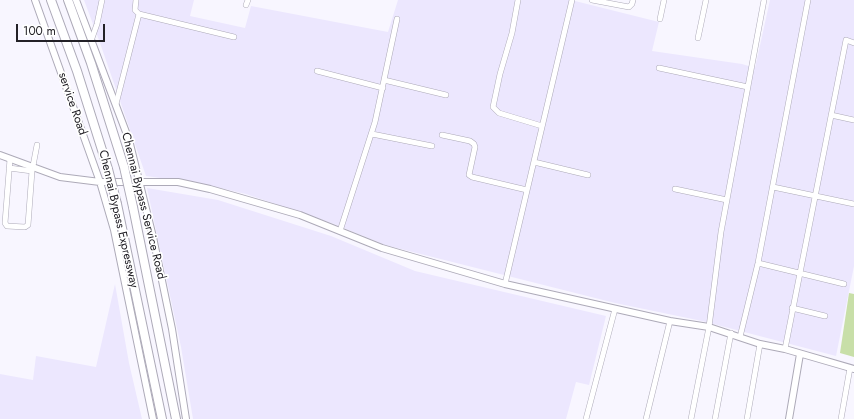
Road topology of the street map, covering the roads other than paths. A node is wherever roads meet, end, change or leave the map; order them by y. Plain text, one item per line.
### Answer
1 (35, 0) edge
2 (51, 0) edge
3 (68, 0) edge
4 (76, 0) edge
5 (102, 0) edge
6 (136, 0) edge
7 (518, 0) edge
8 (572, 0) edge
9 (592, 0) edge
10 (633, 0) edge
11 (664, 0) edge
12 (706, 0) edge
13 (764, 0) edge
14 (808, 0) edge
15 (139, 14) junction
16 (660, 19) dead end
17 (397, 20) dead end
18 (234, 37) dead end
19 (698, 38) dead end
20 (91, 41) junction
21 (854, 43) edge
22 (659, 68) dead end
23 (317, 71) dead end
24 (384, 80) junction
25 (748, 87) junction
26 (383, 88) junction
27 (446, 95) dead end
28 (116, 104) junction
29 (831, 115) junction
30 (854, 120) edge
31 (542, 126) junction
32 (372, 134) junction
33 (442, 135) dead end
34 (37, 145) dead end
35 (432, 146) dead end
36 (0, 155) edge
37 (10, 159) junction
38 (534, 162) junction
39 (9, 168) junction
40 (33, 169) junction
41 (588, 174) dead end
42 (139, 181) junction
43 (100, 182) junction
44 (773, 188) junction
45 (675, 189) dead end
46 (527, 190) junction
47 (815, 196) junction
48 (727, 200) junction
49 (854, 204) edge
50 (340, 231) junction
51 (758, 263) junction
52 (799, 274) junction
53 (505, 284) junction
54 (844, 284) dead end
55 (792, 308) junction
56 (615, 309) junction
57 (825, 316) dead end
58 (670, 321) junction
59 (709, 327) junction
60 (731, 333) junction
61 (740, 336) junction
62 (760, 344) junction
63 (784, 349) junction
64 (800, 354) junction
65 (852, 369) edge
66 (153, 419) edge
67 (162, 419) edge
68 (176, 419) edge
69 (186, 419) edge
70 (586, 419) edge
71 (646, 419) edge
72 (691, 419) edge
73 (715, 419) edge
74 (747, 419) edge
75 (789, 419) edge
76 (841, 419) edge

1 - 43 street, service Road
2 - 67 highway, Chennai Bypass Expressway, bridge
3 - 68 highway, Chennai Bypass Expressway, bridge
4 - 20 street, Chennai Bypass Service Road
5 - 20 street
6 - 15 street
7 - 31 street
8 - 31 street
9 - 10 street
11 - 16 street
12 - 19 street
13 - 25 street
14 - 44 street
15 - 18 street
15 - 28 street
17 - 24 street
20 - 28 street, Chennai Bypass Service Road
21 - 29 street
22 - 25 street
23 - 26 street
24 - 26 street
24 - 27 street
25 - 48 street
26 - 32 street
28 - 42 street, Chennai Bypass Service Road
29 - 30 street
29 - 47 street
31 - 38 street
32 - 35 street
32 - 50 street
33 - 46 street
34 - 40 street
36 - 37 street
37 - 39 street
37 - 40 street
38 - 41 street
38 - 46 street
39 - 40 street
39 - 40 street
40 - 43 street
42 - 43 street
42 - 50 street
42 - 69 street, Chennai Bypass Service Road
43 - 66 street, service Road
44 - 47 street
44 - 51 street
45 - 48 street
46 - 53 street
47 - 49 street
47 - 52 street
48 - 59 street
50 - 53 street
51 - 52 street
51 - 61 street
52 - 54 street
52 - 55 street
53 - 56 street
55 - 57 street
55 - 63 street
56 - 58 street
56 - 70 street
58 - 59 street
58 - 71 street
59 - 60 street
59 - 72 street
60 - 61 street
60 - 73 street
61 - 62 street
62 - 63 street
62 - 74 street
63 - 64 street
64 - 65 street
64 - 75 street
65 - 76 street

